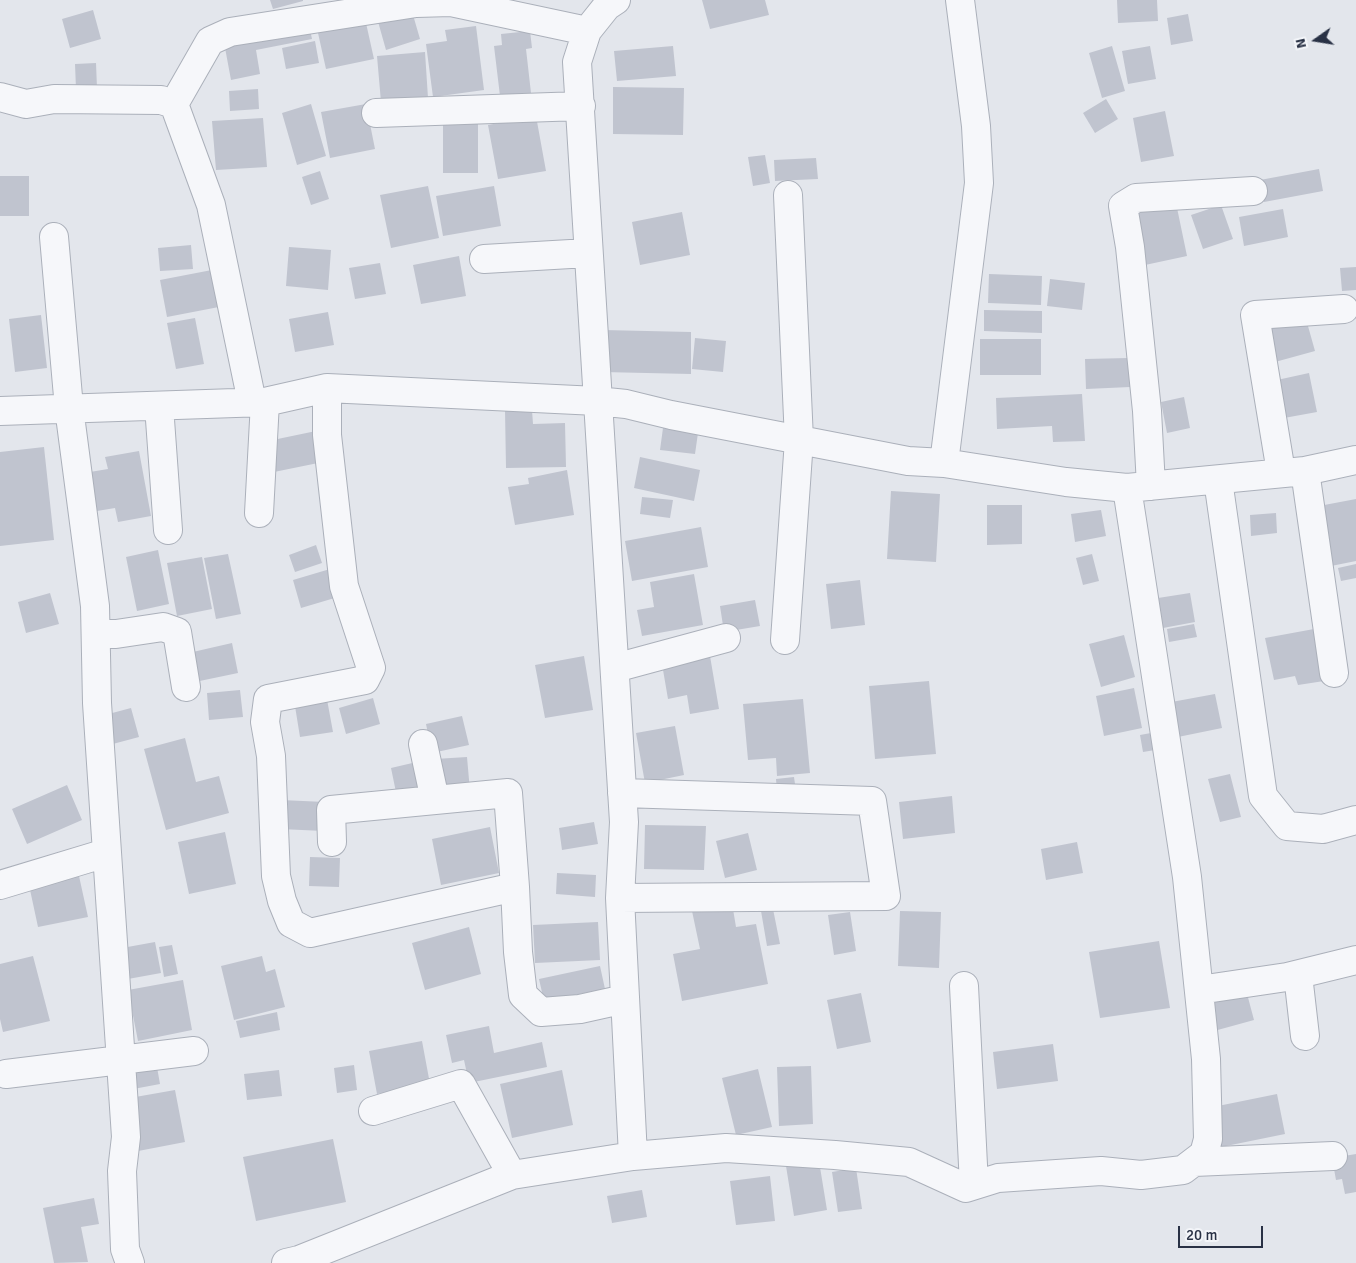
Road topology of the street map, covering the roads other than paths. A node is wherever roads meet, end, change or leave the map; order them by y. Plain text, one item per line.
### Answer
1 (616, 0) edge
2 (960, 0) edge
3 (587, 32) junction
4 (0, 97) edge
5 (174, 104) junction
6 (581, 106) junction
7 (376, 113) dead end
8 (1252, 191) dead end
9 (788, 195) dead end
10 (54, 237) dead end
11 (588, 253) junction
12 (484, 258) dead end
13 (1344, 309) dead end
14 (327, 388) junction
15 (598, 401) junction
16 (258, 402) junction
17 (159, 406) junction
18 (69, 408) junction
19 (0, 412) edge
20 (799, 440) junction
21 (1356, 460) edge
22 (944, 463) junction
23 (1293, 472) junction
24 (1218, 480) junction
25 (1139, 487) junction
26 (259, 513) dead end
27 (168, 530) dead end
28 (96, 634) junction
29 (726, 638) dead end
30 (785, 640) dead end
31 (615, 668) junction
32 (1334, 673) dead end
33 (186, 687) dead end
34 (424, 744) dead end
35 (622, 793) junction
36 (435, 800) junction
37 (1356, 820) edge
38 (332, 842) dead end
39 (106, 853) junction
40 (0, 885) edge
41 (515, 886) junction
42 (620, 898) junction
43 (1356, 960) edge
44 (1298, 975) junction
45 (964, 986) dead end
46 (1199, 990) junction
47 (625, 999) junction
48 (1305, 1036) dead end
49 (194, 1050) dead end
50 (122, 1059) junction
51 (6, 1074) dead end
52 (373, 1111) dead end
53 (633, 1156) junction
54 (1333, 1156) dead end
55 (1194, 1162) junction
56 (512, 1175) junction
57 (974, 1185) junction
58 (295, 1262) edge
59 (130, 1263) edge

1 - 3 street
2 - 22 street
3 - 5 street
3 - 6 street
4 - 5 street
5 - 16 street
6 - 7 street
6 - 11 street
8 - 25 street
9 - 20 street
10 - 18 street
11 - 12 street
11 - 15 street
13 - 23 street
14 - 15 street
14 - 16 street
14 - 41 street
15 - 20 street
15 - 31 street
16 - 17 street
16 - 26 street
17 - 18 street
17 - 27 street
18 - 19 street
18 - 28 street
20 - 22 street
20 - 30 street
21 - 23 street
22 - 25 street
23 - 24 street
23 - 32 street
24 - 25 street
24 - 37 street
25 - 46 street
28 - 33 street
28 - 39 street
29 - 31 street
31 - 35 street
34 - 36 street
35 - 42 street
35 - 42 street
36 - 38 street
36 - 41 street
39 - 40 street
39 - 50 street
41 - 47 street
42 - 47 street
43 - 44 street
44 - 46 street
44 - 48 street
45 - 57 street
46 - 55 street
47 - 53 street
49 - 50 street
50 - 51 street
50 - 59 street
52 - 56 street
53 - 56 street
53 - 57 street
54 - 55 street
55 - 57 street
56 - 58 street

